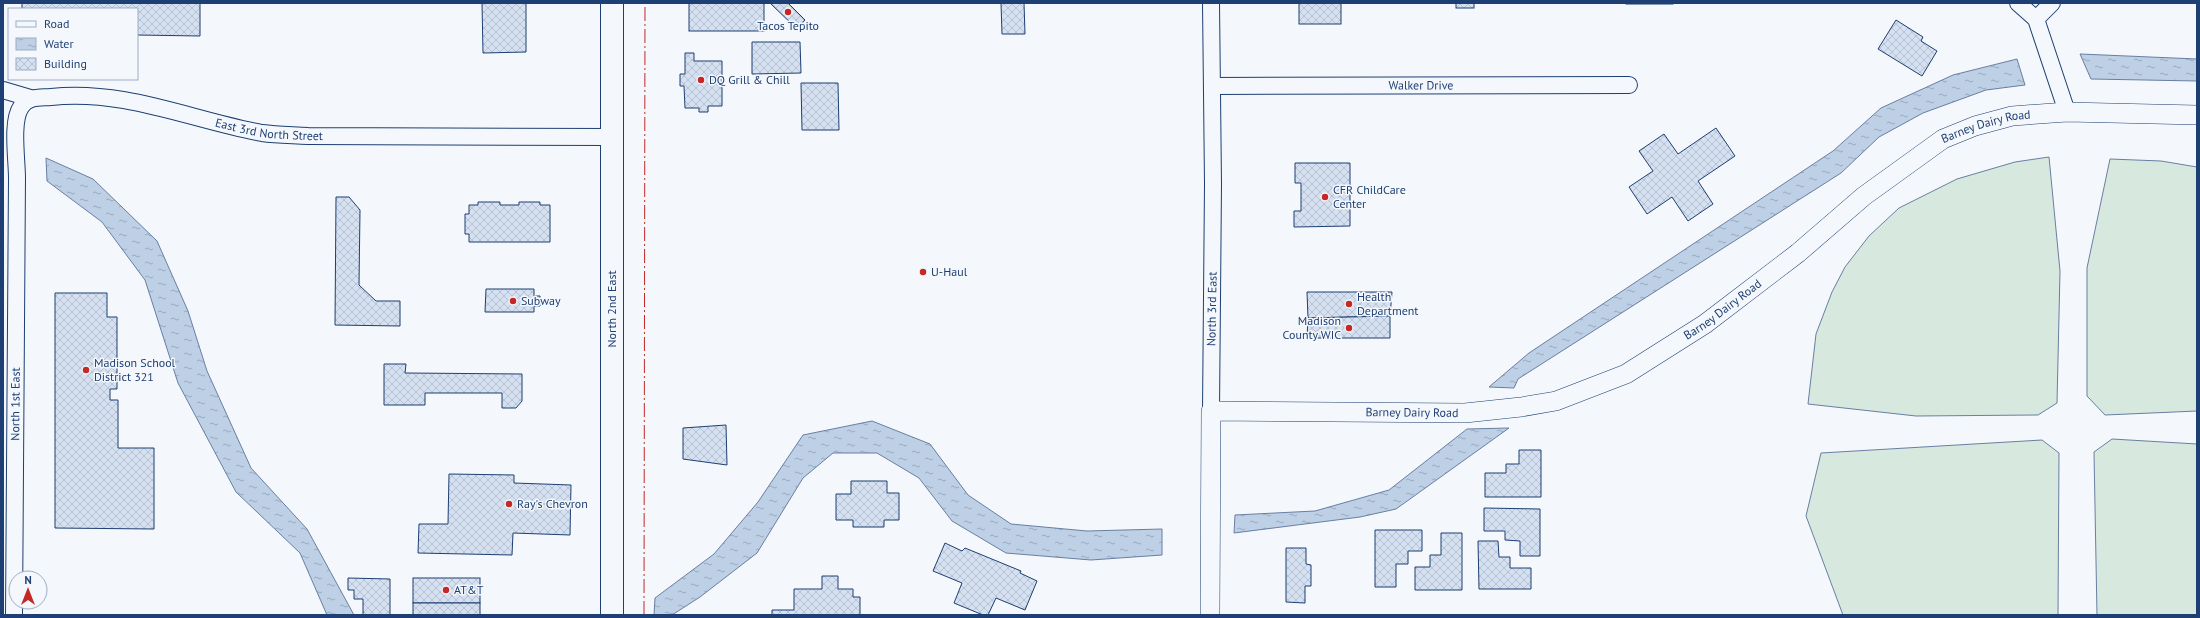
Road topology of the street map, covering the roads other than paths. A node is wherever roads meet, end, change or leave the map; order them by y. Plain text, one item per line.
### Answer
1 (612, 3) edge
2 (1211, 3) edge
3 (2018, 3) edge
4 (2052, 3) edge
5 (2036, 19) junction
6 (1629, 84) dead end
7 (1213, 86) junction
8 (3, 90) edge
9 (30, 98) junction
10 (2067, 112) junction
11 (2197, 115) edge
12 (612, 137) junction
13 (1211, 411) junction
14 (14, 615) edge
15 (612, 615) edge
16 (1210, 615) edge

1 - 12 main road, North 2nd East
2 - 7 street, North 3rd East
3 - 5 street
4 - 5 street
5 - 10 street
6 - 7 street, Walker Drive
7 - 13 street, North 3rd East
8 - 9 street
9 - 12 street, East 3rd North Street
9 - 14 street, North 1st East
10 - 11 street, Barney Dairy Road
10 - 13 street, Barney Dairy Road
12 - 15 main road, North 2nd East
13 - 16 street, North 3rd East

